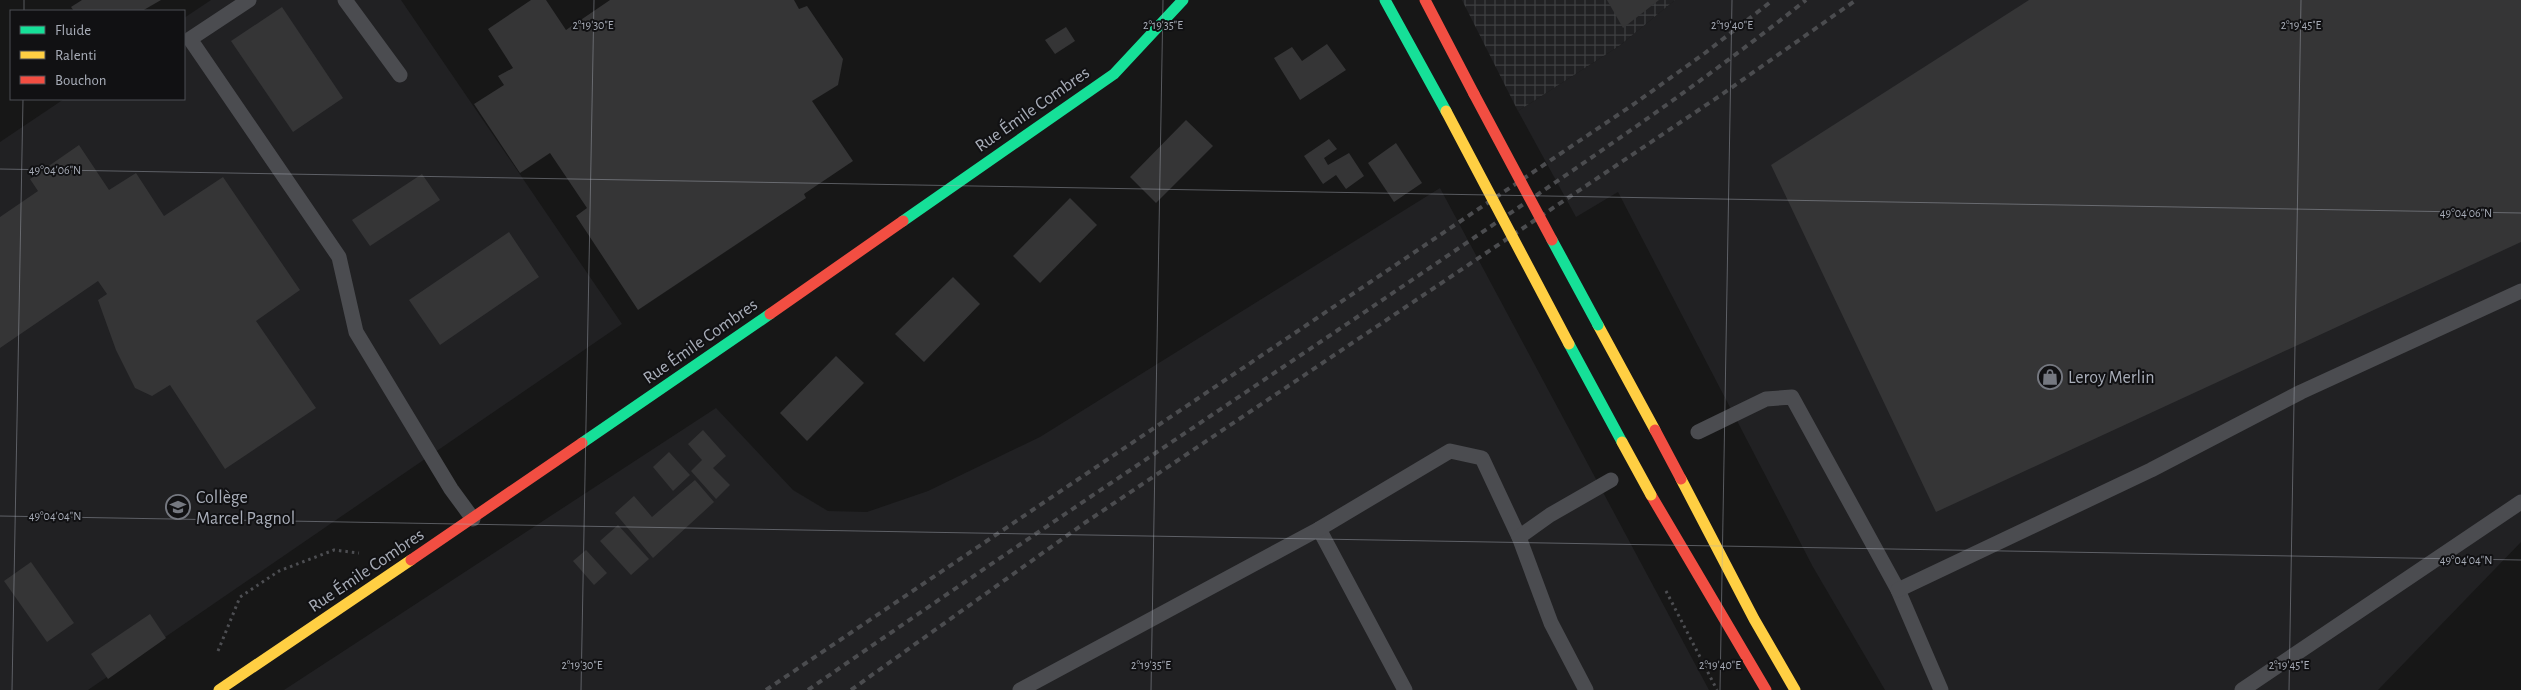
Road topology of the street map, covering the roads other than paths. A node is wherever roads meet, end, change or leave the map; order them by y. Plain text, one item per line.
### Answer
1 (249, 0) edge
2 (344, 0) edge
3 (1183, 0) edge
4 (1386, 0) edge
5 (1425, 0) edge
6 (400, 75) dead end
7 (2521, 291) edge
8 (1698, 432) dead end
9 (1611, 480) dead end
10 (2521, 502) edge
11 (472, 519) junction
12 (1319, 529) junction
13 (1519, 537) junction
14 (1898, 590) junction
15 (219, 690) edge
16 (1020, 690) edge
17 (1405, 690) edge
18 (1586, 690) edge
19 (1766, 690) edge
20 (1795, 690) edge
21 (1941, 690) edge
22 (2242, 690) edge

1 - 11 lane
2 - 6 lane
3 - 11 street, Rue Émile Combres
4 - 19 street, bridge
5 - 20 street, bridge
7 - 14 lane
8 - 14 lane
9 - 13 lane
10 - 22 lane
11 - 15 street, Rue Émile Combres
12 - 13 lane
12 - 16 lane
12 - 17 lane
13 - 18 lane
14 - 21 lane

